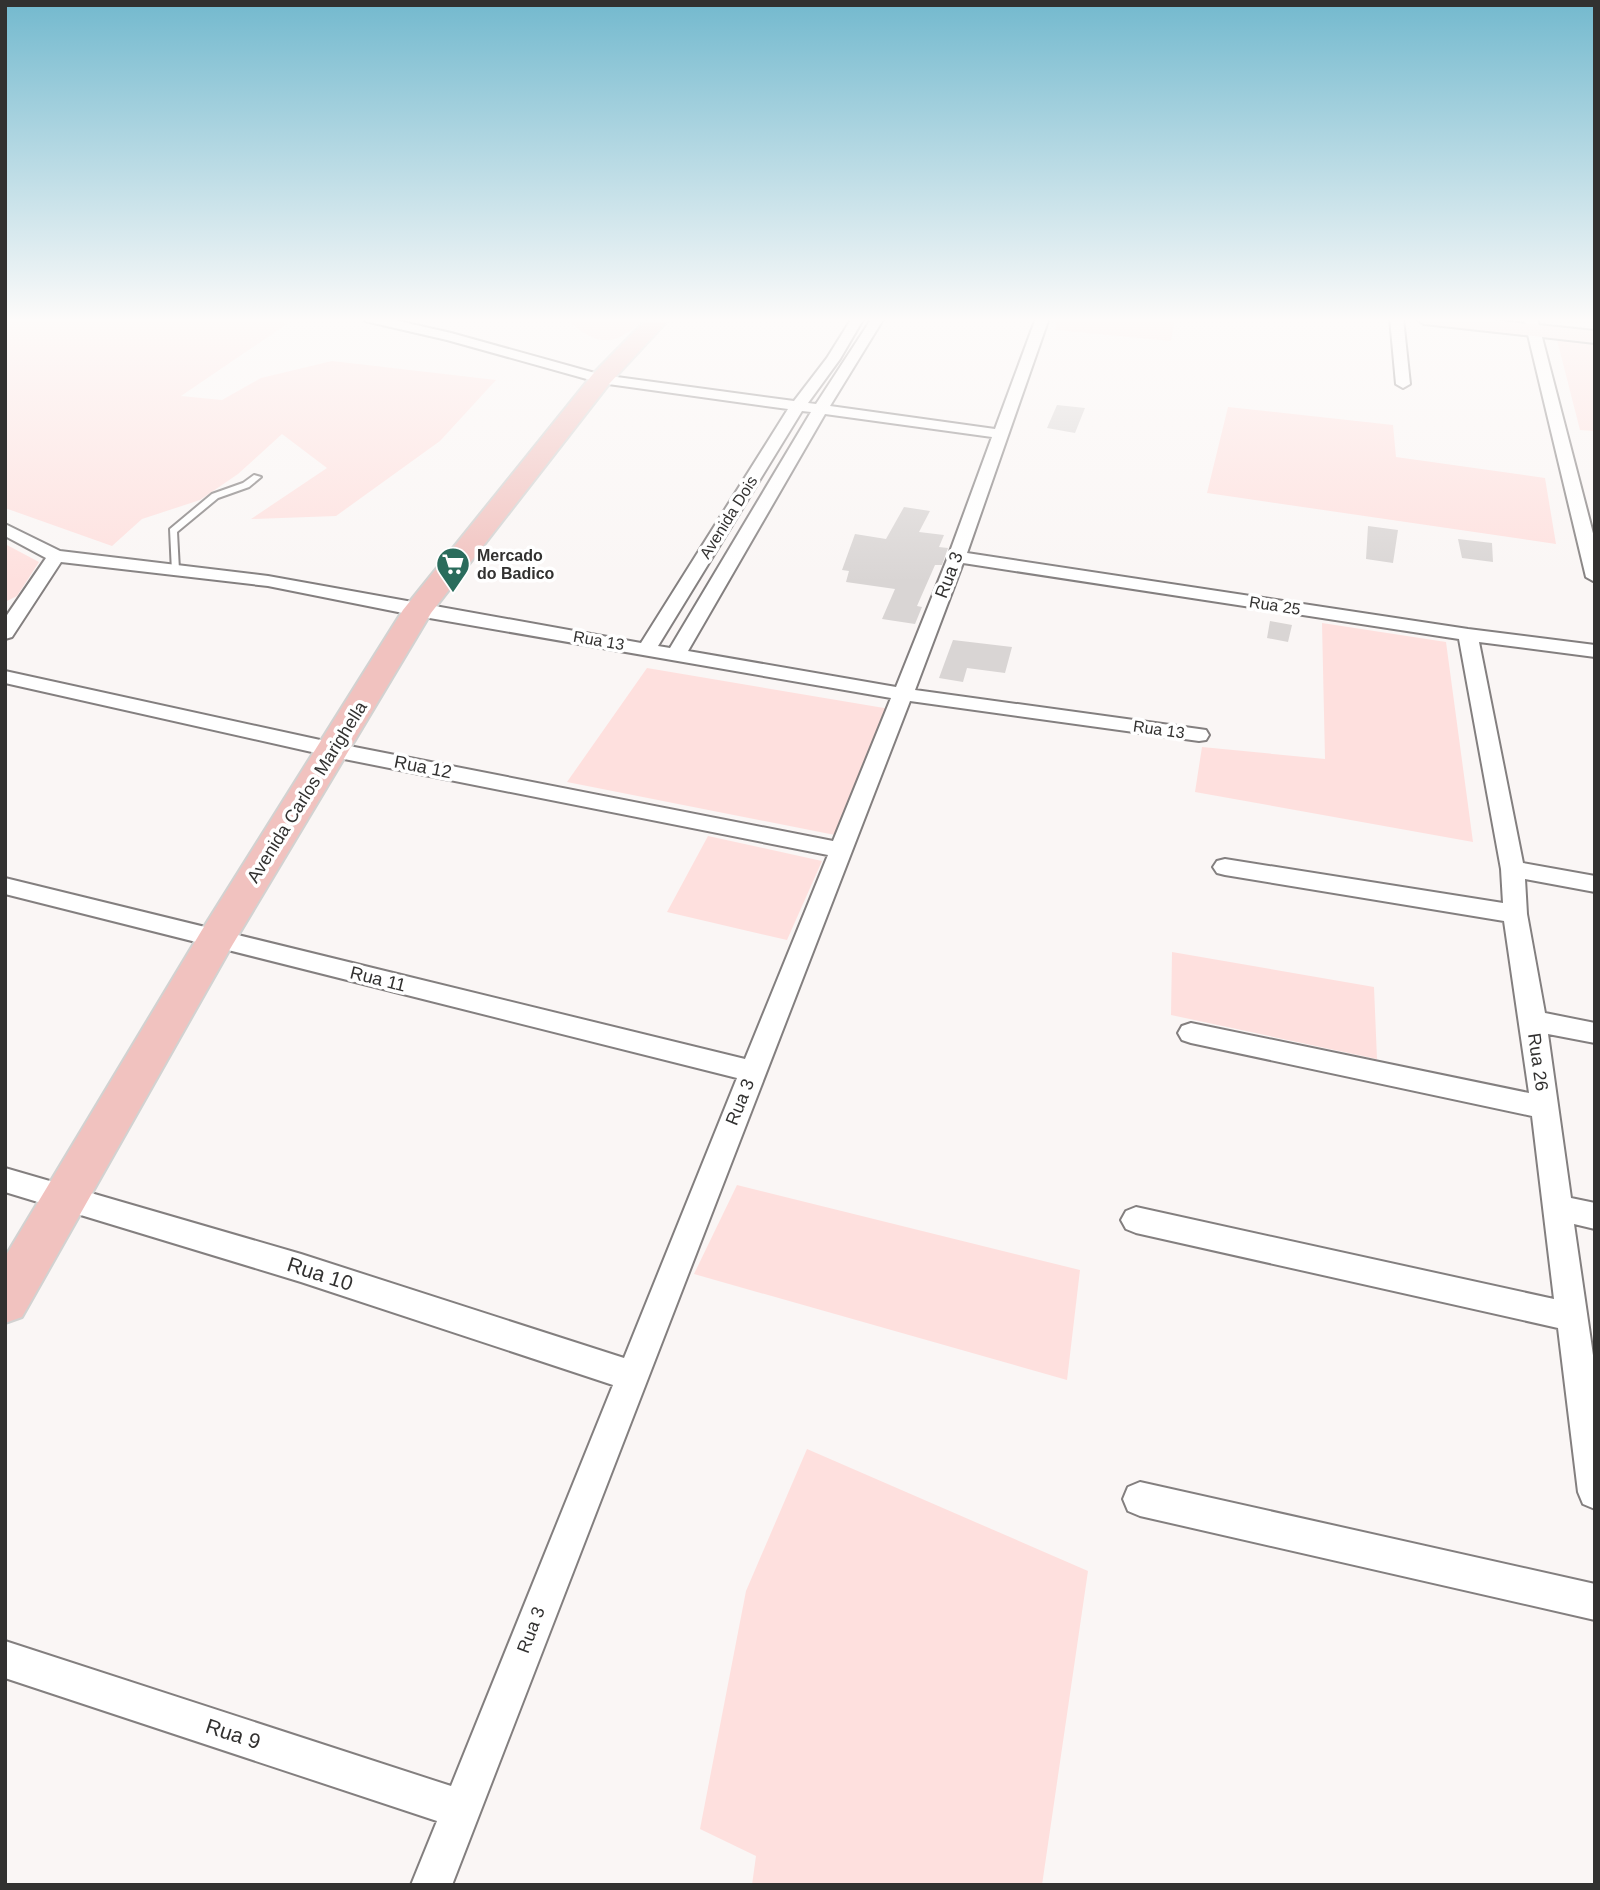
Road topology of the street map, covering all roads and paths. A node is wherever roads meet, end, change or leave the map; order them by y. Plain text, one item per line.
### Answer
1 (579, 406) edge
2 (791, 406) edge
3 (822, 406) edge
4 (1011, 406) edge
5 (1552, 406) edge
6 (797, 407) junction
7 (820, 410) junction
8 (1001, 434) junction
9 (257, 477) dead end
10 (5, 529) edge
11 (57, 556) junction
12 (957, 557) junction
13 (175, 570) junction
14 (1595, 577) edge
15 (418, 610) junction
16 (5, 633) edge
17 (1468, 635) junction
18 (647, 648) junction
19 (1595, 651) edge
20 (676, 654) junction
21 (5, 677) edge
22 (903, 694) junction
23 (1199, 735) dead end
24 (334, 750) junction
25 (842, 850) junction
26 (1225, 867) dead end
27 (1513, 869) junction
28 (1595, 884) edge
29 (5, 886) edge
30 (1515, 914) junction
31 (216, 940) junction
32 (1533, 1021) junction
33 (1191, 1033) dead end
34 (1595, 1033) edge
35 (752, 1071) junction
36 (1544, 1107) junction
37 (5, 1180) edge
38 (64, 1199) junction
39 (1557, 1208) junction
40 (1595, 1216) edge
41 (1136, 1220) dead end
42 (5, 1301) edge
43 (1573, 1317) junction
44 (631, 1376) junction
45 (1593, 1450) edge
46 (1595, 1492) edge
47 (1140, 1499) dead end
48 (1595, 1602) edge
49 (5, 1659) edge
50 (461, 1809) junction
51 (431, 1885) edge

1 - 15 main road, Avenida Carlos Marighella
2 - 6 street
3 - 7 street, Avenida Dois
4 - 8 street, Rua 3
5 - 14 street
6 - 7 street
6 - 18 street, Avenida Dois
7 - 8 street
7 - 20 street, Avenida Dois
8 - 12 street, Rua 3
9 - 13 lane
10 - 11 street, Rua 13
11 - 13 street, Rua 13
11 - 16 street
12 - 17 street, Rua 25
12 - 22 street, Rua 3
13 - 15 street, Rua 13
15 - 18 street, Rua 13
15 - 24 main road, Avenida Carlos Marighella
17 - 19 street, Rua 25
17 - 27 street, Rua 26
18 - 20 street, Rua 13
20 - 22 street, Rua 13
21 - 24 street, Rua 12
22 - 23 street, Rua 13
22 - 25 street, Rua 3
24 - 25 street, Rua 12
24 - 31 main road, Avenida Carlos Marighella
25 - 35 street, Rua 3
26 - 30 street
27 - 28 street
27 - 30 street, Rua 26
29 - 31 street, Rua 11
30 - 32 street, Rua 26
31 - 35 street, Rua 11
31 - 38 main road, Avenida Carlos Marighella
32 - 34 street
32 - 36 street, Rua 26
33 - 36 street
35 - 44 street, Rua 3
36 - 39 street, Rua 26
37 - 38 street, Rua 10
38 - 42 main road, Avenida Carlos Marighella
38 - 44 street, Rua 10
39 - 40 street
39 - 43 street, Rua 26
41 - 43 street
43 - 45 street, Rua 26
44 - 50 street, Rua 3
45 - 46 street, Rua 26
47 - 48 street
49 - 50 street, Rua 9
50 - 51 street, Rua 3

